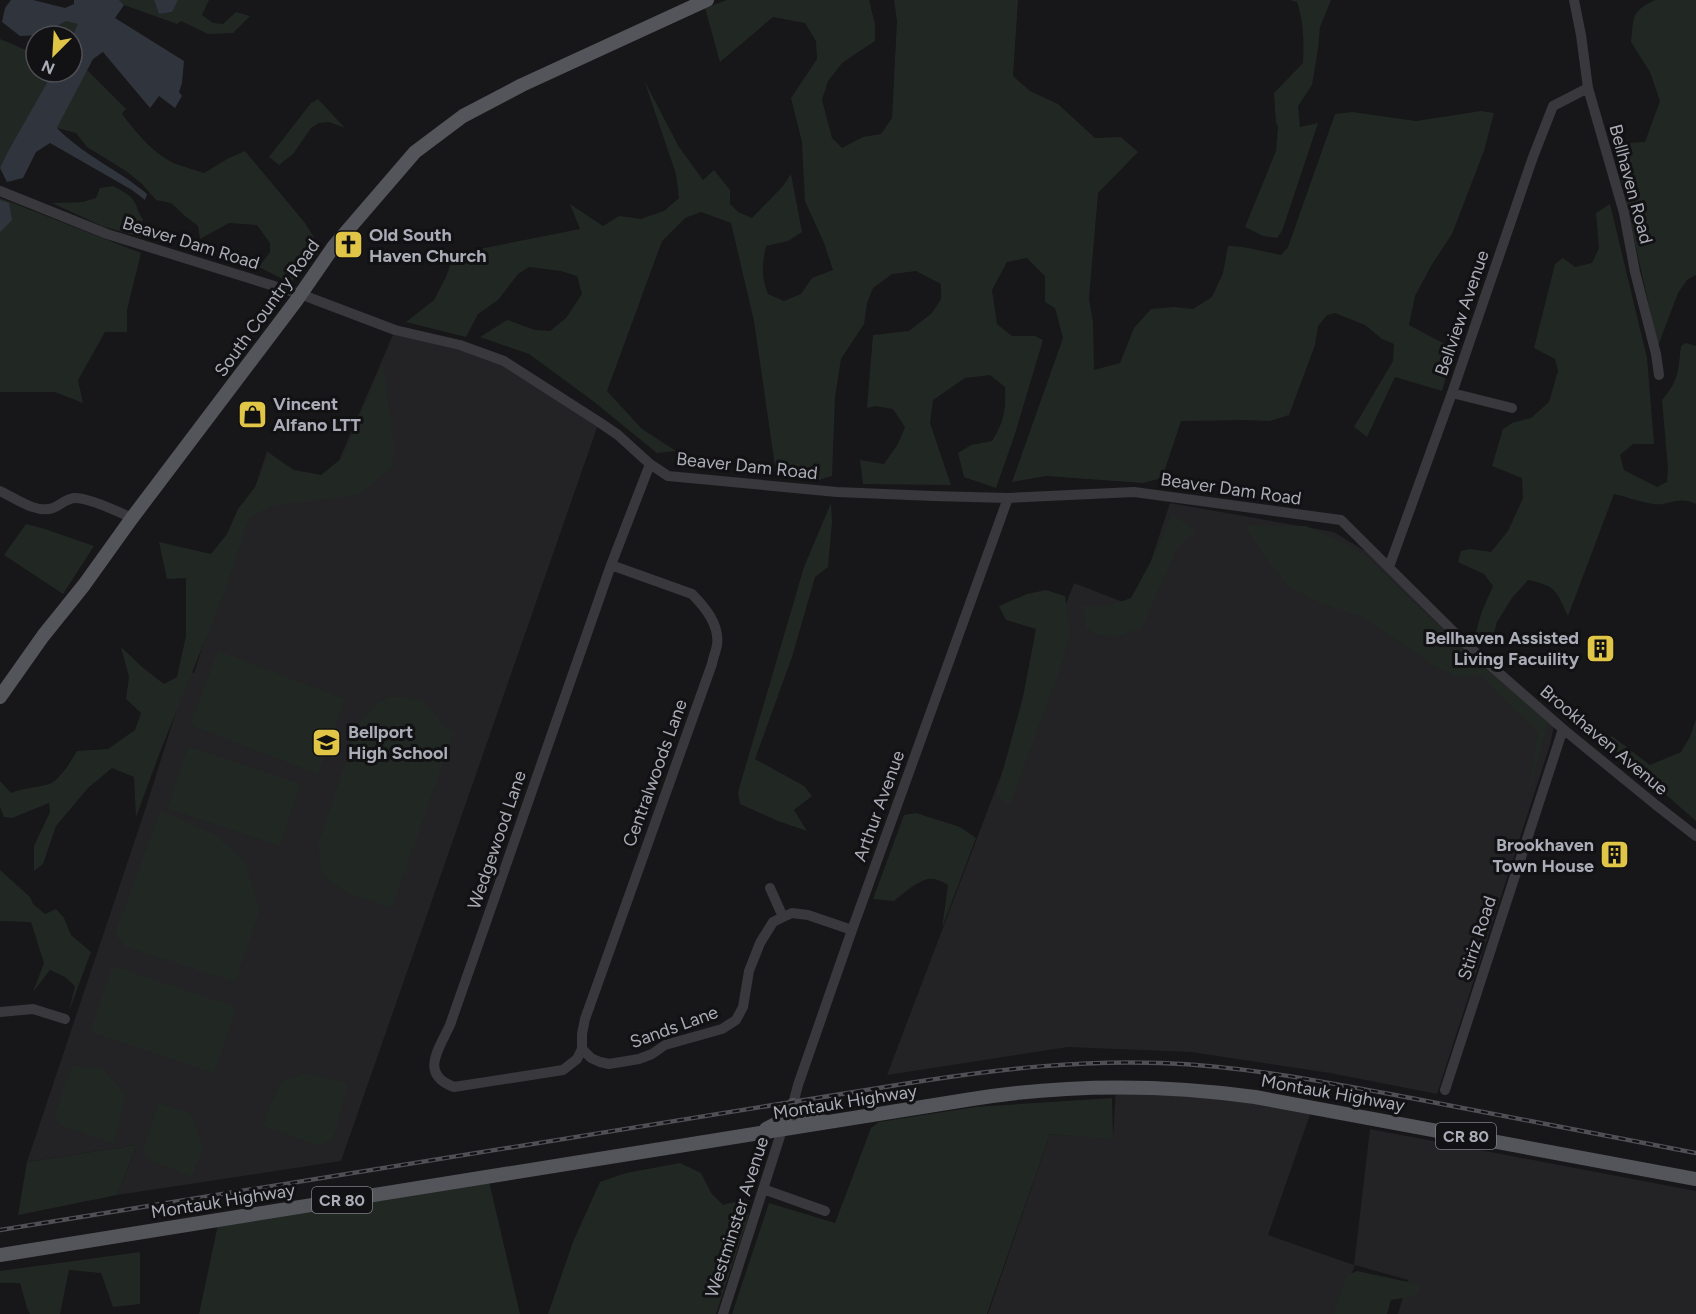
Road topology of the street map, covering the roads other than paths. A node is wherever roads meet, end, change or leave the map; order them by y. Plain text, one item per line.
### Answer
1 (706, 0) edge
2 (1574, 0) edge
3 (1587, 88) junction
4 (0, 191) edge
5 (300, 294) junction
6 (1659, 375) dead end
7 (1452, 393) junction
8 (1512, 408) dead end
9 (650, 464) junction
10 (0, 491) edge
11 (1008, 498) junction
12 (132, 518) junction
13 (611, 565) junction
14 (1389, 567) junction
15 (0, 697) edge
16 (1563, 729) junction
17 (1696, 836) edge
18 (770, 888) dead end
19 (783, 916) junction
20 (852, 930) junction
21 (0, 1012) edge
22 (65, 1019) dead end
23 (582, 1049) junction
24 (1445, 1090) dead end
25 (793, 1105) junction
26 (830, 1123) junction
27 (787, 1129) junction
28 (750, 1135) junction
29 (1696, 1179) edge
30 (763, 1189) junction
31 (825, 1211) dead end
32 (0, 1256) edge
33 (723, 1314) edge

1 - 5 main road, South Country Road
2 - 3 street, Bellhaven Road
3 - 6 street, Bellhaven Road
3 - 7 street, Bellview Avenue
4 - 5 street, Beaver Dam Road
5 - 9 street, Beaver Dam Road
5 - 12 main road, South Country Road
7 - 8 street
7 - 14 street, Bellview Avenue
9 - 11 street, Beaver Dam Road
9 - 13 street, Wedgewood Lane
10 - 12 street
11 - 14 street, Beaver Dam Road
11 - 20 street, Arthur Avenue
12 - 15 main road, South Country Road
13 - 23 street, Centralwoods Lane
13 - 23 street, Wedgewood Lane
14 - 16 street, Brookhaven Avenue
16 - 17 street, Brookhaven Avenue
16 - 24 street, Stiriz Road
18 - 19 street
19 - 20 street
19 - 23 street, Sands Lane
20 - 25 street, Arthur Avenue
21 - 22 street
25 - 26 main road
25 - 27 street, Arthur Avenue
25 - 28 main road
26 - 27 main road, Montauk Highway / CR 80
26 - 29 main road, Montauk Highway / CR 80
27 - 28 main road, Montauk Highway / CR 80
27 - 30 street, Westminster Avenue
28 - 32 main road, Montauk Highway / CR 80
30 - 31 street
30 - 33 street, Westminster Avenue

